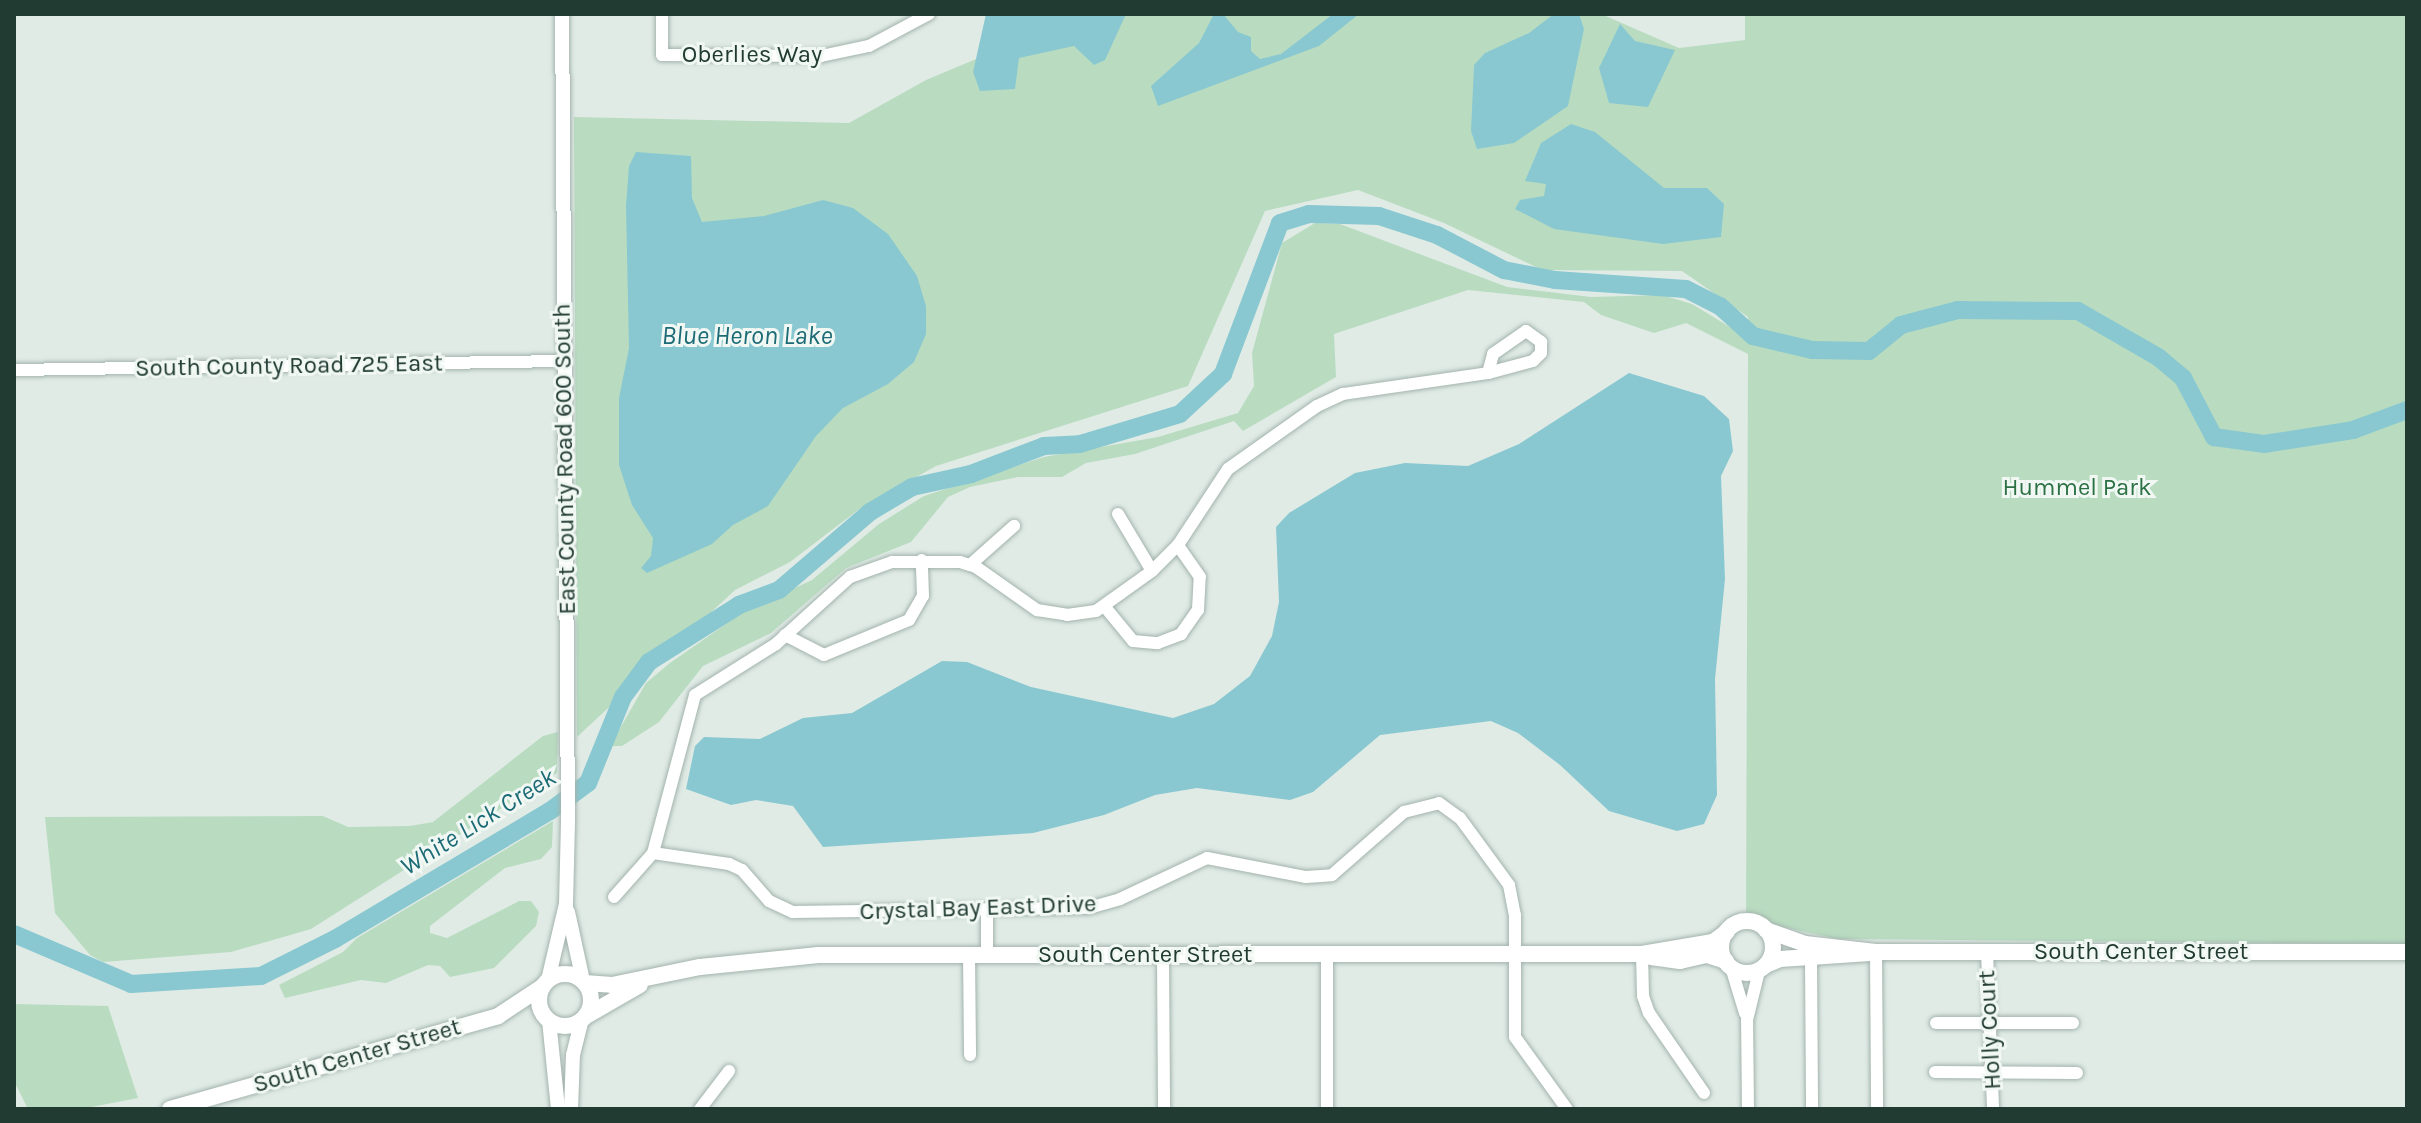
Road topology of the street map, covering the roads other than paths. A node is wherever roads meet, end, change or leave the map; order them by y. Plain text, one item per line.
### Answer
1 (562, 14) edge
2 (662, 14) edge
3 (922, 15) edge
4 (564, 361) junction
5 (14, 370) edge
6 (1488, 373) dead end
7 (1118, 514) dead end
8 (1014, 526) dead end
9 (1178, 545) junction
10 (922, 560) junction
11 (970, 565) junction
12 (1152, 571) junction
13 (1105, 607) junction
14 (785, 635) junction
15 (653, 853) junction
16 (614, 897) dead end
17 (566, 904) junction
18 (987, 911) junction
19 (1766, 930) junction
20 (1727, 932) junction
21 (1987, 951) junction
22 (1876, 952) junction
23 (2407, 952) edge
24 (969, 954) junction
25 (987, 954) junction
26 (1514, 954) junction
27 (1642, 954) junction
28 (1327, 955) junction
29 (1163, 956) junction
30 (1811, 959) junction
31 (1728, 964) junction
32 (1763, 968) junction
33 (649, 979) junction
34 (584, 982) junction
35 (545, 984) junction
36 (498, 1016) junction
37 (547, 1018) junction
38 (584, 1018) junction
39 (1747, 1020) junction
40 (1936, 1023) dead end
41 (1988, 1023) junction
42 (2073, 1023) dead end
43 (970, 1055) dead end
44 (729, 1071) dead end
45 (1935, 1072) dead end
46 (1989, 1073) junction
47 (2077, 1073) dead end
48 (1704, 1093) dead end
49 (170, 1109) edge
50 (558, 1109) edge
51 (571, 1109) edge
52 (700, 1109) edge
53 (1164, 1109) edge
54 (1327, 1109) edge
55 (1567, 1109) edge
56 (1748, 1109) edge
57 (1812, 1109) edge
58 (1877, 1109) edge
59 (1993, 1109) edge

1 - 4 street, East County Road 600 South
2 - 3 street, Oberlies Way
4 - 5 street, South County Road 725 East
4 - 17 street, East County Road 600 South
6 - 9 street
7 - 12 street
8 - 11 street
9 - 12 street
9 - 13 street
10 - 11 street
10 - 14 street
10 - 14 street
11 - 13 street
12 - 13 street
14 - 15 street
15 - 16 street
15 - 18 street, Crystal Bay East Drive
17 - 34 street, East County Road 600 South
17 - 35 street, East County Road 600 South
18 - 25 street
18 - 26 street, Crystal Bay East Drive
19 - 20 main road
19 - 22 main road, South Center Street
19 - 32 main road
20 - 27 main road, South Center Street
20 - 31 main road
21 - 22 main road, South Center Street
21 - 23 main road, South Center Street
21 - 41 street, Holly Court
22 - 30 main road, South Center Street
22 - 58 street
24 - 25 main road, South Center Street
24 - 33 main road, South Center Street
24 - 43 street
25 - 29 main road, South Center Street
26 - 27 main road, South Center Street
26 - 28 main road, South Center Street
26 - 55 street, Crystal Bay East Drive
27 - 31 main road, South Center Street
27 - 48 street
28 - 29 main road, South Center Street
28 - 54 street
29 - 53 street
30 - 32 main road, South Center Street
30 - 57 street
31 - 32 main road
31 - 39 street
32 - 39 street
33 - 34 main road, South Center Street
33 - 38 main road, South Center Street
34 - 35 main road
34 - 38 main road
35 - 36 main road, South Center Street
35 - 37 main road
36 - 37 main road, South Center Street
36 - 49 main road, South Center Street
37 - 38 main road
37 - 50 street
38 - 51 street
39 - 56 street
40 - 41 street
41 - 42 street
41 - 46 street, Holly Court
44 - 52 street
45 - 46 street
46 - 47 street
46 - 59 street, Holly Court

